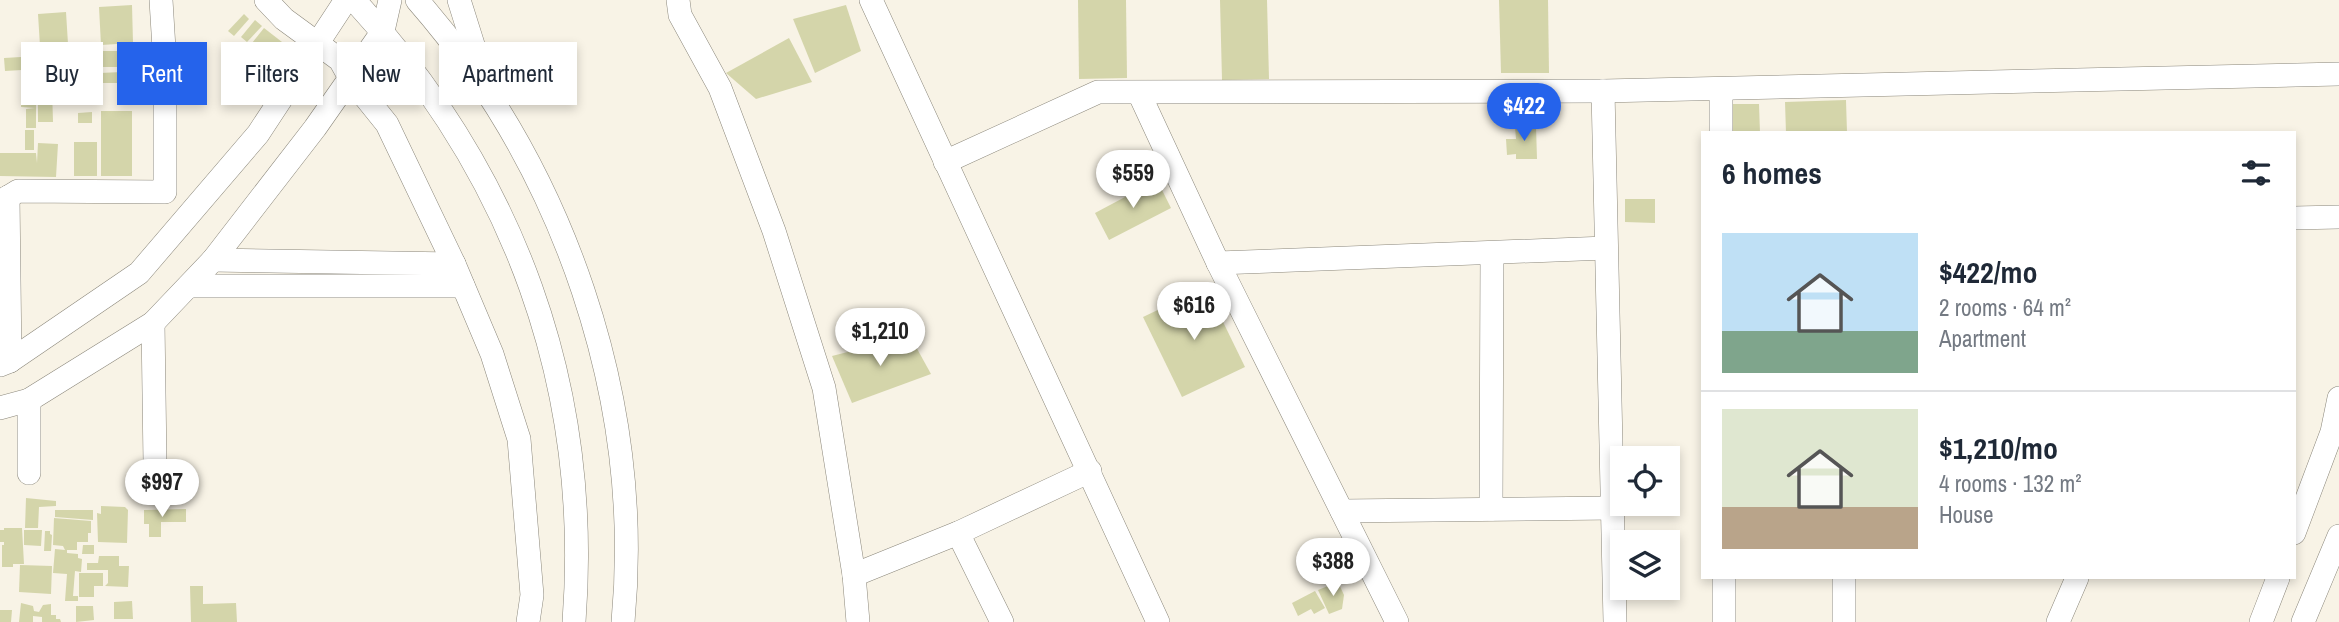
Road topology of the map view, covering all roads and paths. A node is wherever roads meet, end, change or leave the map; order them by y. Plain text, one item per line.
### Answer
1 (161, 0) edge
2 (266, 0) edge
3 (346, 0) edge
4 (354, 0) edge
5 (390, 0) edge
6 (459, 0) edge
7 (678, 0) edge
8 (871, 0) edge
9 (424, 5) edge
10 (383, 31) junction
11 (316, 42) edge
12 (318, 42) edge
13 (375, 42) edge
14 (451, 42) edge
15 (472, 42) edge
16 (2339, 75) edge
17 (1721, 89) junction
18 (1603, 91) junction
19 (1139, 93) junction
20 (337, 96) edge
21 (277, 105) edge
22 (371, 105) edge
23 (495, 105) edge
24 (1721, 131) edge
25 (945, 162) junction
26 (4, 199) edge
27 (2339, 217) edge
28 (2296, 218) edge
29 (1606, 248) junction
30 (1492, 253) junction
31 (213, 260) junction
32 (1218, 263) junction
33 (454, 264) junction
34 (188, 286) junction
35 (463, 286) junction
36 (153, 323) junction
37 (5, 363) edge
38 (2339, 398) edge
39 (29, 400) junction
40 (0, 408) edge
41 (1611, 446) edge
42 (155, 463) dead end
43 (1090, 471) junction
44 (29, 473) dead end
45 (1610, 508) edge
46 (1491, 509) junction
47 (1342, 511) junction
48 (1613, 516) edge
49 (2296, 528) edge
50 (958, 533) junction
51 (2339, 536) edge
52 (854, 575) junction
53 (1724, 579) edge
54 (1844, 579) edge
55 (2077, 579) edge
56 (2278, 579) edge
57 (624, 618) edge
58 (528, 622) edge
59 (574, 622) edge
60 (858, 622) edge
61 (1002, 622) edge
62 (1158, 622) edge
63 (1397, 622) edge
64 (1615, 622) edge
65 (1724, 622) edge
66 (1844, 622) edge
67 (2058, 622) edge
68 (2261, 622) edge
69 (2303, 622) edge

1 - 26 street
2 - 11 street
3 - 12 street
4 - 10 street
5 - 10 street
6 - 15 street
7 - 52 street
8 - 25 street
9 - 14 street
10 - 13 street
10 - 59 street
16 - 17 street
17 - 18 street
17 - 24 street
18 - 19 street
18 - 29 street
19 - 25 street
19 - 32 street
20 - 31 street
21 - 37 street
22 - 33 street
23 - 57 street
25 - 43 street
26 - 37 street
27 - 28 street
29 - 30 street
29 - 41 street
30 - 32 street
30 - 46 street
31 - 33 street
31 - 34 street
32 - 47 street
33 - 35 street
34 - 35 street
34 - 36 street
35 - 58 street
36 - 39 street
36 - 42 street
38 - 49 street
39 - 40 street
39 - 44 street
43 - 50 street
43 - 62 street
45 - 46 street
46 - 47 street
47 - 63 street
48 - 64 street
50 - 52 street
50 - 61 street
51 - 69 street
52 - 60 street
53 - 65 street
54 - 66 street
55 - 67 street
56 - 68 street

